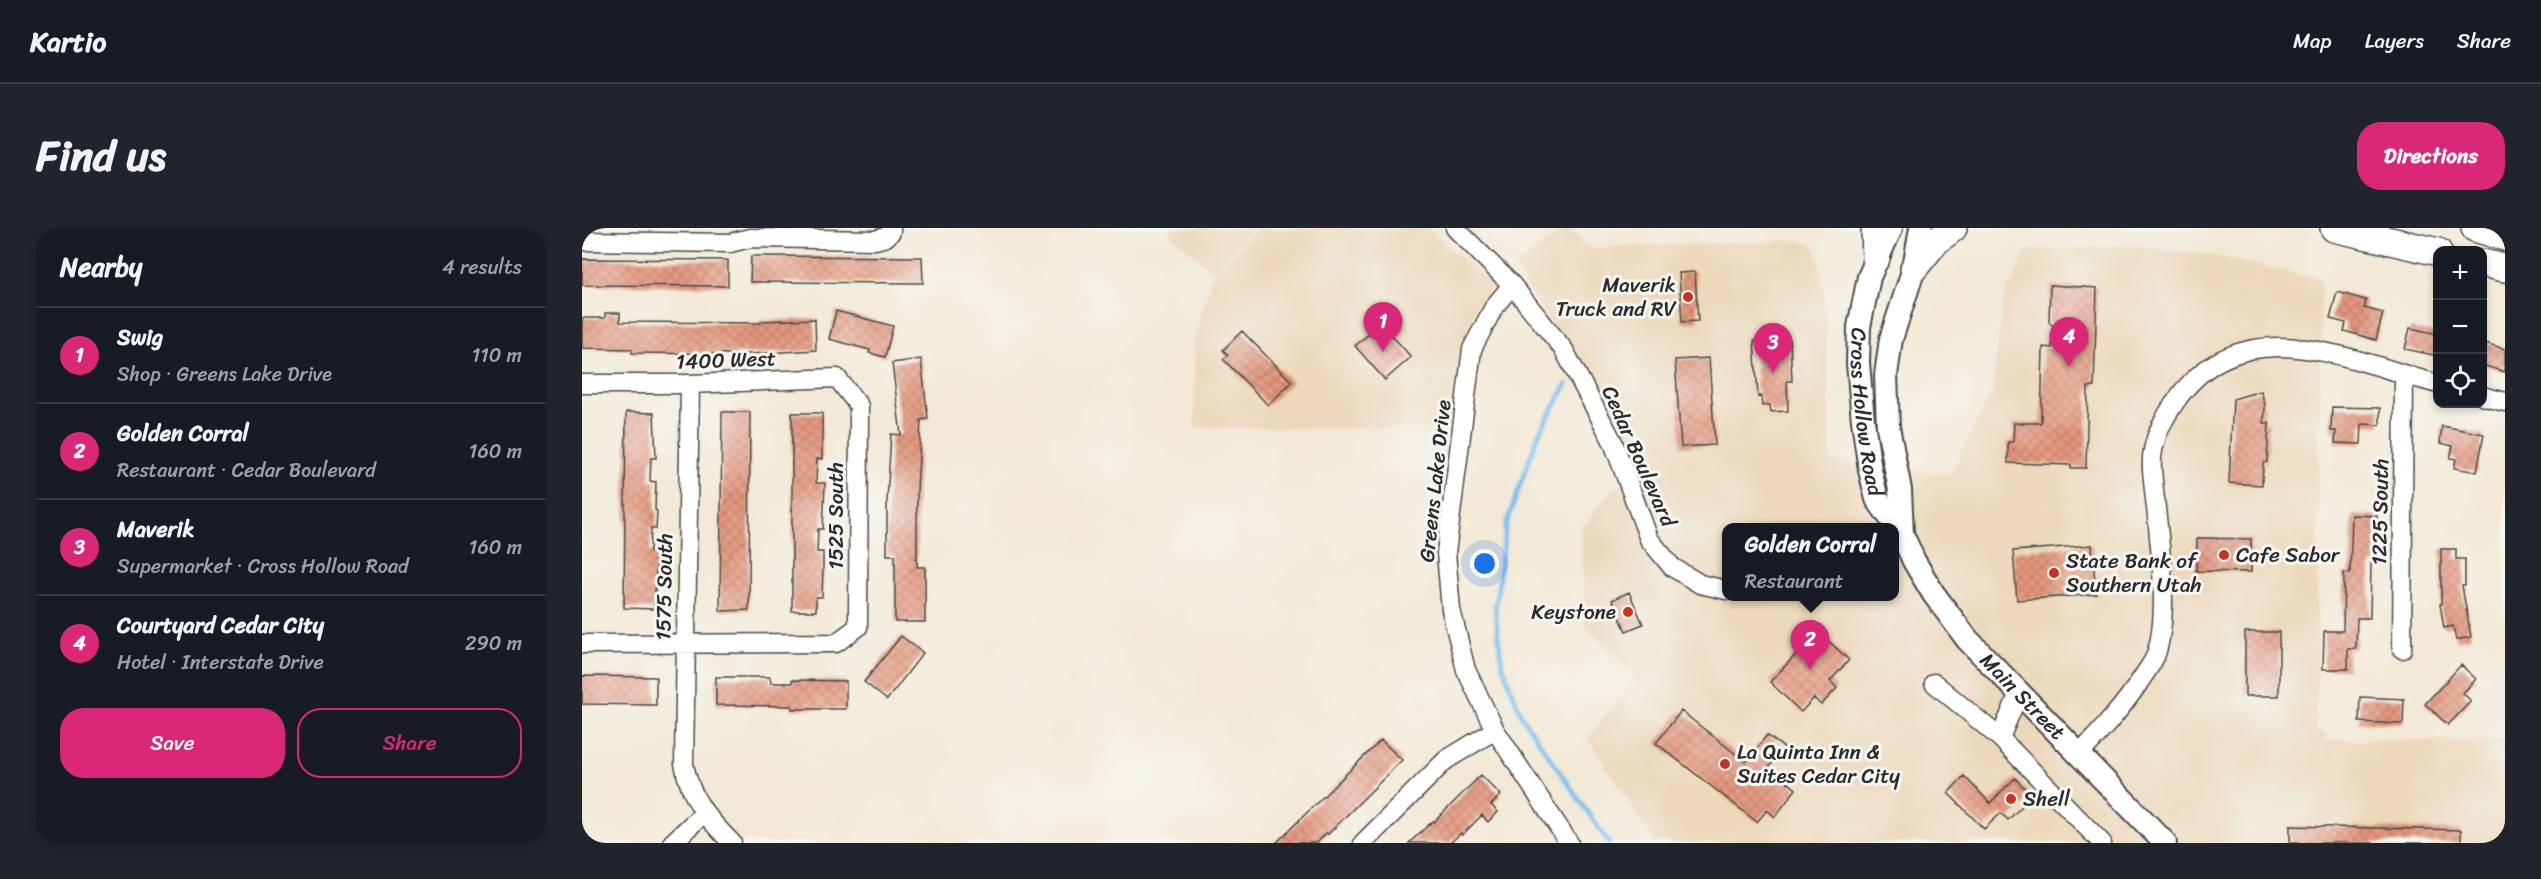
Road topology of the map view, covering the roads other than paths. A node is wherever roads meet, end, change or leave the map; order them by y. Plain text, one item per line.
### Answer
1 (891, 228) edge
2 (1455, 228) edge
3 (1875, 228) edge
4 (1891, 228) edge
5 (1921, 228) edge
6 (1953, 228) edge
7 (2334, 228) edge
8 (2475, 228) edge
9 (2505, 237) edge
10 (582, 241) edge
11 (2433, 251) edge
12 (1876, 258) junction
13 (2487, 264) edge
14 (1914, 268) junction
15 (2505, 268) edge
16 (1512, 285) junction
17 (2404, 375) junction
18 (2433, 383) edge
19 (582, 384) edge
20 (690, 384) junction
21 (2487, 397) edge
22 (2505, 402) edge
23 (859, 406) joint
24 (1891, 523) edge
25 (1899, 523) edge
26 (1899, 537) edge
27 (1722, 589) edge
28 (582, 644) edge
29 (686, 644) junction
30 (2402, 649) dead end
31 (1934, 683) dead end
32 (2019, 693) junction
33 (1495, 730) junction
34 (2000, 738) junction
35 (2079, 755) junction
36 (704, 813) junction
37 (672, 843) edge
38 (732, 843) edge
39 (1363, 843) edge
40 (1569, 843) edge
41 (2102, 843) edge
42 (2164, 843) edge

1 - 10 street
2 - 16 street, Cedar Boulevard
3 - 12 highway
4 - 12 main road, Cross Hollow Road
5 - 14 main road, Cross Hollow Road
6 - 14 highway
7 - 11 highway
8 - 9 highway
12 - 24 main road, Cross Hollow Road
13 - 15 highway
14 - 25 main road, Cross Hollow Road
16 - 27 street, Cedar Boulevard
16 - 33 street, Greens Lake Drive
17 - 18 street
17 - 30 street, 1225 South
17 - 35 street
19 - 20 street, 1400 West
20 - 23 street, 1400 West
20 - 29 street, 1575 South
21 - 22 street
23 - 29 street, 1525 South
26 - 32 main road, Main Street
28 - 29 street
29 - 36 street, 1575 South
31 - 34 street
32 - 34 street
32 - 35 main road, Main Street
33 - 39 street
33 - 40 street, Greens Lake Drive
34 - 41 street
35 - 42 main road, Main Street
36 - 37 street
36 - 38 street, 1575 South

